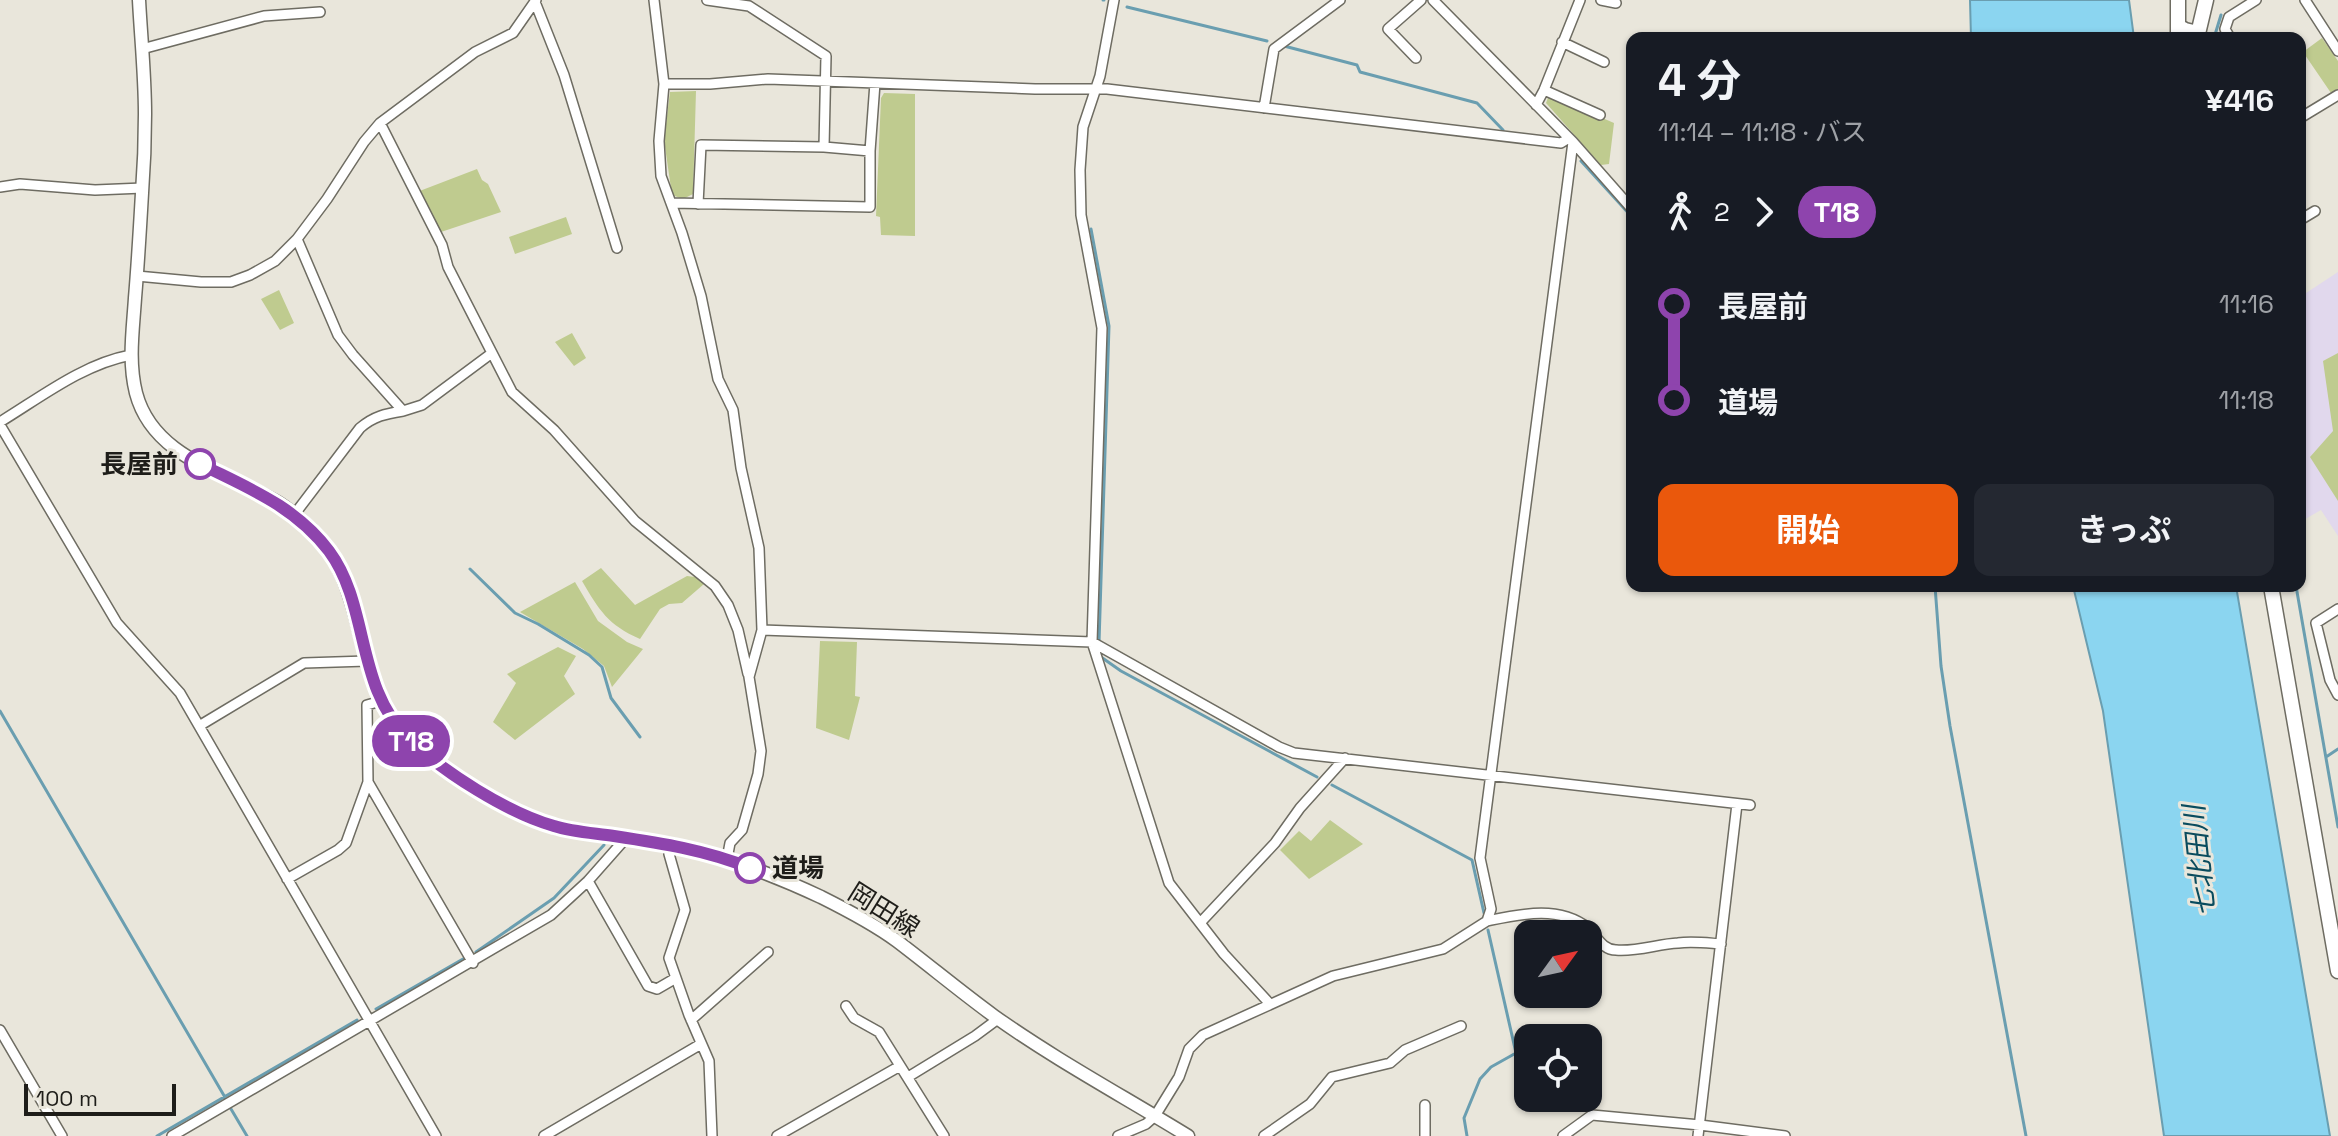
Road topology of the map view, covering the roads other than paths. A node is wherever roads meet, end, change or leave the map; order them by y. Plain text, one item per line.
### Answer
1 (139, 0) edge
2 (654, 0) edge
3 (707, 0) edge
4 (1114, 0) edge
5 (1340, 0) edge
6 (1421, 0) edge
7 (1433, 0) edge
8 (1580, 0) edge
9 (1601, 0) edge
10 (2178, 0) edge
11 (2206, 0) edge
12 (2256, 0) edge
13 (2305, 0) edge
14 (536, 1) edge
15 (1616, 3) dead end
16 (320, 12) dead end
17 (2178, 32) edge
18 (2199, 32) edge
19 (2227, 32) edge
20 (1562, 42) junction
21 (142, 49) junction
22 (2338, 51) edge
23 (1416, 58) dead end
24 (1604, 62) dead end
25 (825, 81) junction
26 (875, 83) junction
27 (664, 84) junction
28 (1096, 88) junction
29 (1544, 90) junction
30 (2338, 95) edge
31 (1536, 105) junction
32 (1264, 108) junction
33 (2306, 114) edge
34 (1600, 115) dead end
35 (380, 123) junction
36 (1571, 140) junction
37 (824, 147) junction
38 (870, 151) junction
39 (0, 187) edge
40 (143, 188) junction
41 (1626, 202) edge
42 (671, 203) junction
43 (698, 204) junction
44 (2315, 211) dead end
45 (2306, 216) edge
46 (297, 239) junction
47 (617, 248) dead end
48 (137, 276) junction
49 (492, 353) junction
50 (130, 359) junction
51 (403, 411) junction
52 (0, 424) edge
53 (294, 515) junction
54 (2272, 592) edge
55 (2338, 609) edge
56 (762, 630) junction
57 (1092, 642) junction
58 (367, 661) junction
59 (749, 677) junction
60 (2334, 677) edge
61 (2338, 695) edge
62 (381, 701) junction
63 (199, 726) junction
64 (1345, 758) junction
65 (1492, 775) junction
66 (368, 782) junction
67 (1737, 804) junction
68 (1750, 805) dead end
69 (626, 838) junction
70 (675, 846) junction
71 (727, 859) junction
72 (287, 879) junction
73 (588, 881) junction
74 (1487, 921) junction
75 (1200, 923) junction
76 (1721, 944) junction
77 (768, 952) dead end
78 (473, 963) junction
79 (2338, 971) edge
80 (676, 978) junction
81 (1270, 1004) junction
82 (846, 1006) dead end
83 (998, 1019) junction
84 (691, 1020) junction
85 (369, 1021) junction
86 (1461, 1026) dead end
87 (0, 1030) edge
88 (701, 1044) junction
89 (900, 1066) junction
90 (908, 1077) junction
91 (1425, 1105) dead end
92 (1155, 1116) junction
93 (1700, 1125) junction
94 (62, 1136) edge
95 (172, 1136) edge
96 (436, 1136) edge
97 (544, 1136) edge
98 (712, 1136) edge
99 (777, 1136) edge
100 (944, 1136) edge
101 (1118, 1136) edge
102 (1188, 1136) edge
103 (1264, 1136) edge
104 (1425, 1136) edge
105 (1563, 1136) edge
106 (1698, 1136) edge
107 (1785, 1136) edge

1 - 21 street, 岡田線
2 - 27 street
3 - 25 street
4 - 28 street
5 - 32 street
6 - 23 street
7 - 31 street
8 - 20 street
9 - 15 street
10 - 17 main road
11 - 18 main road
12 - 19 street
13 - 22 street
14 - 35 street
14 - 47 street
16 - 21 street
20 - 24 street
20 - 29 street
21 - 40 street, 岡田線
25 - 26 street
25 - 27 street
25 - 37 street
26 - 28 street
26 - 38 street
27 - 42 street
28 - 32 street
28 - 57 street
29 - 31 street
29 - 34 street
30 - 33 street
31 - 36 street
32 - 36 street
35 - 46 street
35 - 49 street
36 - 41 street
36 - 65 street
37 - 38 street
37 - 43 street
38 - 43 street
39 - 40 street
40 - 48 street, 岡田線
42 - 43 street
42 - 56 street
44 - 45 street
46 - 48 street
46 - 51 street
48 - 50 street, 岡田線
49 - 51 street
49 - 59 street
50 - 52 street
50 - 53 street, 岡田線
51 - 53 street
52 - 63 street
53 - 58 street, 岡田線
54 - 79 main road
55 - 60 street
56 - 57 street
56 - 59 street
57 - 64 street
57 - 75 street
58 - 62 street, 岡田線
58 - 63 street
59 - 71 street
60 - 61 street
62 - 66 street
62 - 69 street, 岡田線
63 - 72 street
64 - 65 street
64 - 75 street
65 - 67 street
65 - 74 street
66 - 72 street
66 - 78 street
67 - 68 street
67 - 76 street
69 - 70 street, 岡田線
69 - 73 street
70 - 71 street, 岡田線
70 - 80 street
71 - 83 street, 岡田線
72 - 85 street
73 - 78 street
73 - 80 street
74 - 76 street
74 - 81 street
75 - 81 street
76 - 93 street
77 - 84 street
78 - 85 street
80 - 84 street
81 - 92 street
82 - 89 street
83 - 90 street
83 - 92 street, 岡田線
84 - 88 street
85 - 95 street
85 - 96 street
86 - 103 street
87 - 94 street
88 - 97 street
88 - 98 street
89 - 90 street
89 - 99 street
90 - 100 street
91 - 104 street
92 - 101 street
92 - 102 street, 岡田線
93 - 105 street
93 - 106 street
93 - 107 street

